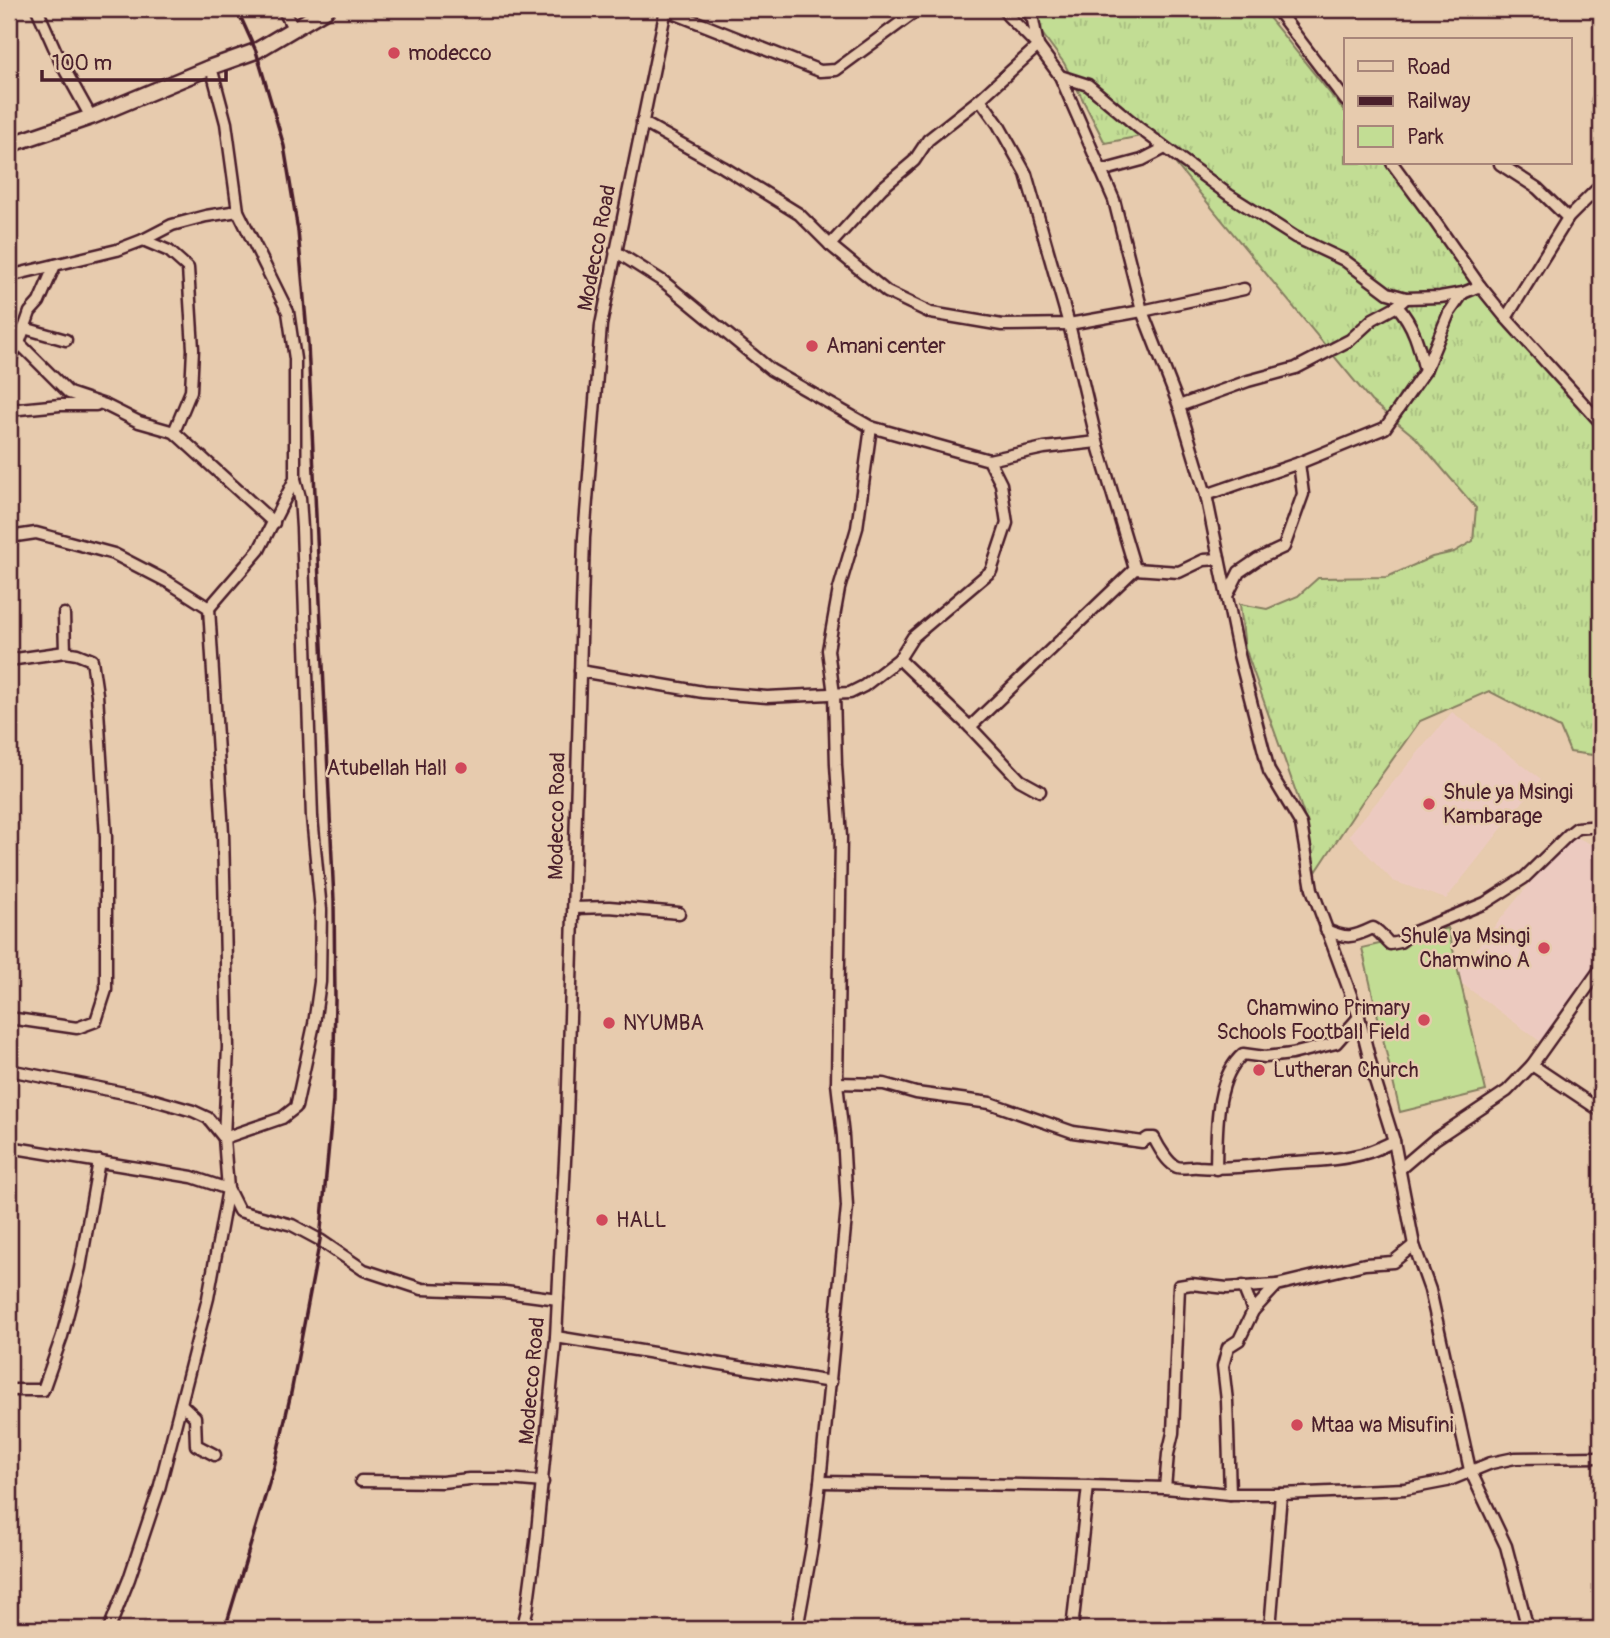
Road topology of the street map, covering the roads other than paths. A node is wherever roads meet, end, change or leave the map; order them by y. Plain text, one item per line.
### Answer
1 (37, 9) edge
2 (283, 9) edge
3 (327, 9) edge
4 (666, 9) edge
5 (1003, 9) edge
6 (1027, 9) edge
7 (1276, 9) edge
8 (912, 11) edge
9 (293, 28) junction
10 (1038, 46) junction
11 (211, 67) junction
12 (1060, 76) junction
13 (1344, 98) edge
14 (980, 99) junction
15 (91, 117) junction
16 (642, 122) junction
17 (9, 145) edge
18 (1165, 148) junction
19 (1393, 164) edge
20 (1500, 164) edge
21 (1101, 171) junction
22 (1601, 185) edge
23 (238, 211) junction
24 (1568, 218) junction
25 (143, 240) junction
26 (830, 245) junction
27 (615, 251) junction
28 (55, 265) junction
29 (9, 276) edge
30 (1480, 286) junction
31 (1244, 289) dead end
32 (1463, 293) junction
33 (1406, 298) junction
34 (1397, 306) junction
35 (1142, 311) junction
36 (1506, 318) junction
37 (1069, 324) junction
38 (24, 328) junction
39 (9, 329) edge
40 (66, 340) dead end
41 (19, 343) junction
42 (9, 361) edge
43 (1425, 371) junction
44 (105, 405) junction
45 (1179, 407) junction
46 (9, 410) edge
47 (1601, 423) edge
48 (871, 427) junction
49 (174, 432) junction
50 (1097, 442) junction
51 (989, 460) junction
52 (1299, 463) junction
53 (295, 479) junction
54 (1206, 495) junction
55 (274, 523) junction
56 (9, 537) edge
57 (1219, 559) junction
58 (1135, 569) junction
59 (1228, 595) junction
60 (209, 608) junction
61 (64, 614) dead end
62 (65, 652) junction
63 (899, 659) junction
64 (9, 660) edge
65 (580, 671) junction
66 (834, 694) junction
67 (970, 727) junction
68 (1040, 791) dead end
69 (1601, 825) edge
70 (574, 908) junction
71 (679, 914) dead end
72 (1326, 930) junction
73 (1601, 968) edge
74 (1359, 1017) junction
75 (9, 1018) edge
76 (1532, 1065) junction
77 (9, 1069) edge
78 (837, 1083) junction
79 (1601, 1111) edge
80 (224, 1138) junction
81 (1394, 1141) junction
82 (9, 1147) edge
83 (99, 1161) junction
84 (1216, 1169) junction
85 (1400, 1169) junction
86 (228, 1189) junction
87 (1414, 1245) junction
88 (1278, 1284) junction
89 (1243, 1286) junction
90 (558, 1299) junction
91 (1253, 1311) junction
92 (556, 1337) junction
93 (831, 1382) junction
94 (9, 1390) edge
95 (181, 1404) junction
96 (215, 1455) dead end
97 (1601, 1457) edge
98 (1470, 1470) junction
99 (361, 1481) dead end
100 (543, 1482) junction
101 (820, 1482) junction
102 (1088, 1486) junction
103 (1165, 1488) junction
104 (1230, 1494) junction
105 (1281, 1494) junction
106 (109, 1629) edge
107 (522, 1629) edge
108 (797, 1629) edge
109 (1072, 1629) edge
110 (1270, 1629) edge
111 (1528, 1629) edge

1 - 15 street
2 - 9 street
3 - 9 street
4 - 8 street
4 - 16 street, Modecco Road
5 - 10 street
6 - 10 street
7 - 13 street
9 - 11 street
10 - 12 street
10 - 14 street
11 - 15 street
11 - 23 street
12 - 18 street
12 - 21 street
14 - 26 street
14 - 37 street
15 - 17 street
16 - 26 street
16 - 27 street, Modecco Road
18 - 21 street
18 - 33 street
19 - 30 street
20 - 24 street
21 - 35 street
22 - 24 street
23 - 25 street
23 - 53 street
24 - 36 street
25 - 28 street
25 - 49 street
26 - 37 street
27 - 48 street
27 - 65 street, Modecco Road
28 - 29 street
28 - 38 street
30 - 32 street
30 - 36 street
31 - 35 street
32 - 33 street
32 - 43 street
33 - 34 street
34 - 43 street
34 - 45 street
35 - 37 street
35 - 45 street
36 - 47 street
37 - 50 street
38 - 40 street
38 - 41 street
39 - 41 street
41 - 42 street
41 - 44 street
43 - 52 street
44 - 46 street
44 - 49 street
45 - 54 street
48 - 51 street
48 - 66 street
49 - 55 street
50 - 51 street
50 - 58 street
51 - 63 street
52 - 54 street
52 - 59 street
53 - 55 street
53 - 80 street
54 - 57 street
55 - 60 street
56 - 60 street
57 - 58 street
57 - 59 street
58 - 67 street
59 - 72 street
60 - 80 street
61 - 62 street
62 - 64 street
62 - 75 street
63 - 66 street
63 - 67 street
65 - 66 street
65 - 70 street, Modecco Road
66 - 78 street
67 - 68 street
69 - 72 street
70 - 71 street
70 - 90 street, Modecco Road
72 - 74 street
73 - 76 street
74 - 81 street
74 - 84 street
76 - 79 street
76 - 85 street
77 - 80 street
78 - 84 street
78 - 93 street
80 - 86 street
81 - 84 street
81 - 85 street
82 - 83 street
83 - 86 street
83 - 94 street
85 - 87 street
86 - 90 street
86 - 95 street
87 - 88 street
87 - 98 street
88 - 89 street
88 - 91 street
89 - 91 street
89 - 103 street
90 - 92 street, Modecco Road
91 - 104 street
92 - 93 street
92 - 100 street, Modecco Road
93 - 101 street
95 - 96 street
95 - 106 street
97 - 98 street
98 - 105 street
98 - 111 street
99 - 100 street
100 - 107 street, Modecco Road
101 - 102 street
101 - 108 street
102 - 103 street
102 - 109 street
103 - 104 street
104 - 105 street
105 - 110 street

